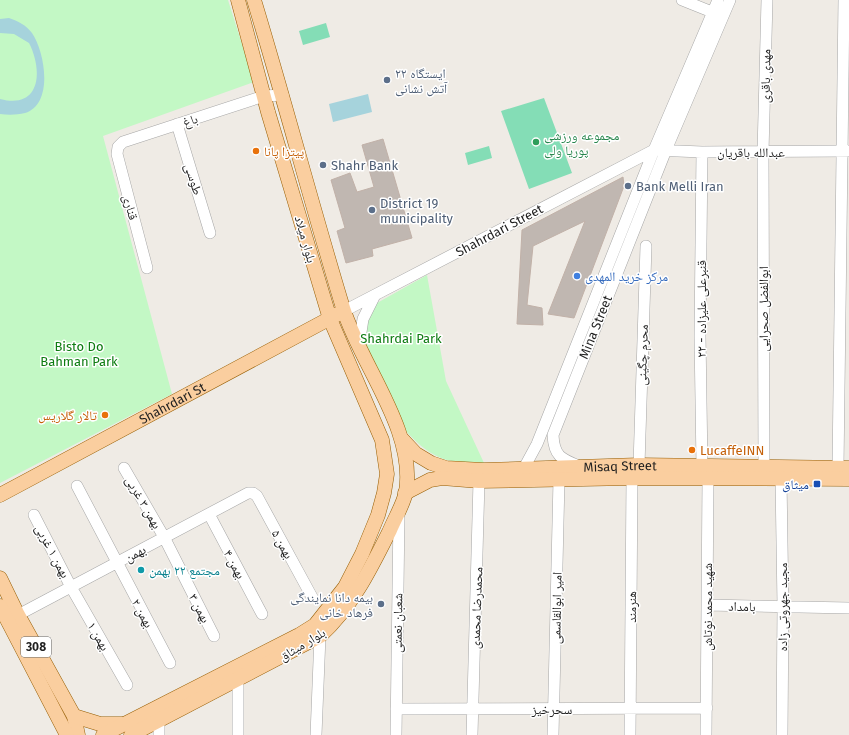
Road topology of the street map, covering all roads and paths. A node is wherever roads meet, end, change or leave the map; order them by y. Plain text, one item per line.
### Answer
1 (238, 0) edge
2 (254, 0) edge
3 (682, 0) edge
4 (718, 0) edge
5 (730, 0) edge
6 (767, 0) edge
7 (844, 0) edge
8 (712, 12) junction
9 (283, 95) junction
10 (264, 96) junction
11 (177, 124) junction
12 (118, 147) joint
13 (654, 150) junction
14 (666, 150) junction
15 (845, 151) edge
16 (702, 152) junction
17 (763, 152) junction
18 (210, 233) dead end
19 (646, 246) dead end
20 (148, 268) dead end
21 (375, 295) junction
22 (344, 310) junction
23 (330, 319) junction
24 (359, 345) junction
25 (402, 439) junction
26 (639, 465) junction
27 (702, 466) junction
28 (579, 467) junction
29 (764, 467) junction
30 (124, 468) dead end
31 (843, 468) edge
32 (386, 474) joint
33 (524, 474) junction
34 (632, 478) junction
35 (781, 479) junction
36 (849, 479) edge
37 (559, 480) junction
38 (708, 480) junction
39 (479, 481) junction
40 (77, 486) dead end
41 (253, 493) joint
42 (406, 493) junction
43 (0, 495) edge
44 (399, 510) junction
45 (209, 514) junction
46 (34, 515) dead end
47 (164, 537) junction
48 (116, 563) junction
49 (0, 578) edge
50 (71, 586) junction
51 (312, 597) dead end
52 (707, 605) junction
53 (0, 606) edge
54 (783, 606) junction
55 (849, 608) edge
56 (262, 614) dead end
57 (18, 615) junction
58 (214, 636) dead end
59 (320, 636) junction
60 (170, 663) dead end
61 (238, 680) junction
62 (127, 685) dead end
63 (630, 708) junction
64 (707, 708) junction
65 (396, 709) junction
66 (473, 709) junction
67 (553, 709) junction
68 (74, 716) junction
69 (159, 728) edge
70 (128, 730) edge
71 (67, 735) edge
72 (78, 735) edge
73 (103, 735) edge
74 (238, 735) edge
75 (316, 735) edge
76 (396, 735) edge
77 (472, 735) edge
78 (553, 735) edge
79 (630, 735) edge
80 (706, 735) edge
81 (782, 735) edge

1 - 10 main road, بلوار میلاد
2 - 9 main road, بلوار میلاد
3 - 8 street
4 - 8 street, Mina Street
5 - 14 street, Mina Street
6 - 17 street, مهدی باقری
7 - 15 street
8 - 13 street, Mina Street
9 - 10 street, باغ
9 - 22 main road, بلوار میلاد
10 - 11 street, باغ
10 - 23 main road, بلوار میلاد
11 - 12 street, باغ
11 - 18 street, طوسی
12 - 20 street, قناری
13 - 14 street, عبدالله باقریان
13 - 21 street, Shahrdari Street
13 - 33 street, Mina Street
14 - 16 street, عبدالله باقریان
14 - 28 street, Mina Street
15 - 17 street, عبدالله باقریان
15 - 31 street
16 - 17 street, عبدالله باقریان
16 - 27 street, قنبرعلی علیزاده - ۲۲
17 - 29 street, ابوالفضل صحرایی
19 - 26 street, محرم چگینی
21 - 22 street, Shahrdari Street
21 - 24 street
22 - 23 main road, Shahrdari St
22 - 24 main road, بلوار میلاد
23 - 32 main road, بلوار میلاد
23 - 43 main road, Shahrdari St
24 - 25 main road, بلوار میلاد
25 - 33 main road, Misaq Street
25 - 42 main road, بلوار میثاق
26 - 27 main road, Misaq Street
26 - 28 main road, Misaq Street
27 - 29 main road, Misaq Street
28 - 33 main road, Misaq Street
29 - 31 main road, Misaq Street
30 - 47 street, بهمن ۳ غربی
32 - 70 main road, بلوار میثاق
33 - 37 main road, Misaq Street
33 - 39 main road, Misaq Street
34 - 37 main road, Misaq Street
34 - 38 main road, Misaq Street
34 - 63 street, هنرمند
35 - 36 main road, Misaq Street
35 - 38 main road, Misaq Street
35 - 54 street, مجید جهروتی زاده
37 - 67 street, امیر ابوالقاسمی
38 - 52 street, شهید محمد نوتاش
39 - 42 main road, Misaq Street
39 - 66 street, محمدرضا محمدی
40 - 48 street, بهمن ۲
41 - 45 street, بهمن
41 - 51 street, بهمن ۵
42 - 44 main road, بلوار میثاق
44 - 59 main road, بلوار میثاق
44 - 65 street, شعبان نعمتی
45 - 47 street, بهمن
45 - 56 street, بهمن ۴
46 - 50 street, بهمن ۱ غربی
47 - 48 street, بهمن
47 - 58 street, بهمن ۳
48 - 50 street, بهمن
48 - 60 street, بهمن ۲
49 - 57 main road, 308
50 - 57 street, بهمن
50 - 62 street, بهمن ۱
52 - 54 street, بامداد
52 - 64 street, شهید محمد نوتاش
53 - 71 main road, 308
54 - 55 street, بامداد
54 - 81 street, مجید جهروتی زاده
57 - 68 main road, 308
59 - 61 main road, بلوار میثاق
59 - 75 street
61 - 69 main road, بلوار میثاق
61 - 74 street
63 - 64 street, سحرخیز
63 - 67 street, سحرخیز
63 - 79 street, هنرمند
64 - 80 street, شهید محمد نوتاش
65 - 66 street, سحرخیز
65 - 76 street, شعبان نعمتی
66 - 67 street, سحرخیز
66 - 77 street, محمدرضا محمدی
67 - 78 street, امیر ابوالقاسمی
68 - 70 main road
68 - 72 main road, 308
69 - 70 main road, بلوار میثاق
70 - 73 main road, بلوار میثاق

